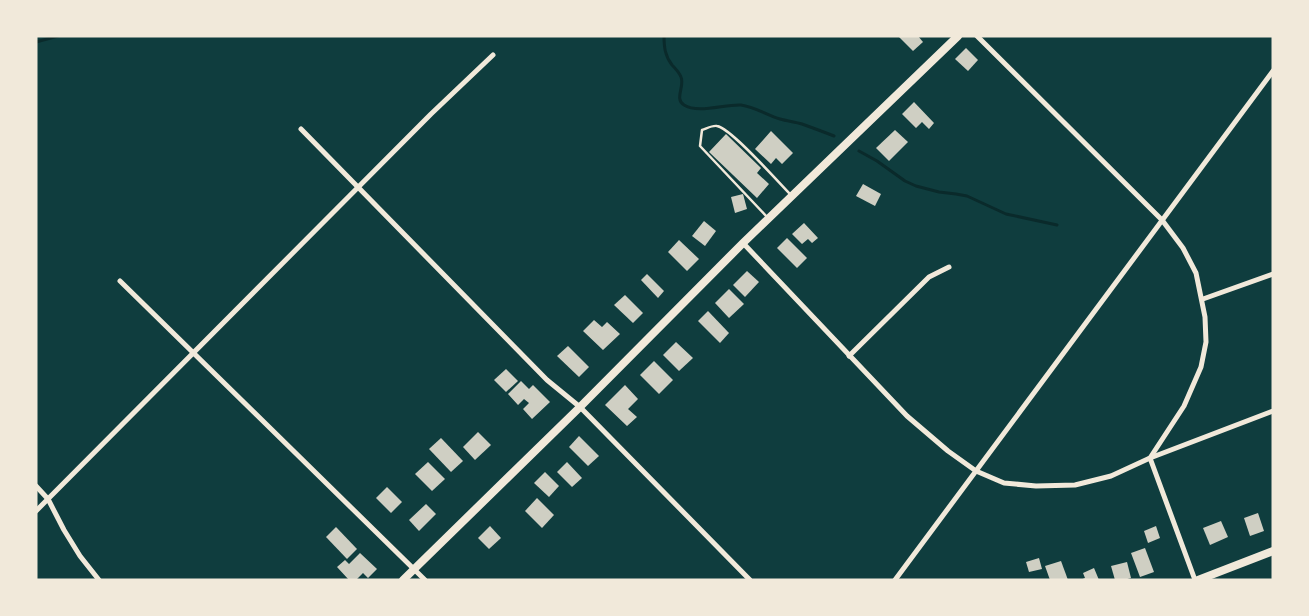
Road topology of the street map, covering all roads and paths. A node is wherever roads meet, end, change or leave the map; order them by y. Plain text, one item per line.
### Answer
1 (958, 36) edge
2 (977, 36) edge
3 (493, 55) dead end
4 (1273, 71) edge
5 (301, 129) dead end
6 (358, 187) junction
7 (792, 196) junction
8 (768, 219) junction
9 (1162, 220) junction
10 (744, 243) junction
11 (949, 268) dead end
12 (1273, 274) edge
13 (120, 281) dead end
14 (1203, 299) junction
15 (193, 352) junction
16 (849, 356) junction
17 (580, 407) junction
18 (1273, 411) edge
19 (1150, 458) junction
20 (976, 471) junction
21 (36, 486) edge
22 (48, 499) junction
23 (36, 511) edge
24 (1273, 551) edge
25 (414, 568) junction
26 (99, 580) edge
27 (403, 580) edge
28 (425, 580) edge
29 (750, 580) edge
30 (895, 580) edge
31 (1197, 580) edge

1 - 7 main road
2 - 9 street
3 - 6 street
4 - 9 street
5 - 6 street
6 - 15 street
6 - 17 street
7 - 8 main road
7 - 8 lane
8 - 10 main road
9 - 14 street
9 - 20 street
10 - 16 street
10 - 17 main road
11 - 16 street
12 - 14 street
13 - 15 street
14 - 19 street
15 - 22 street
15 - 25 street
16 - 20 street
17 - 25 main road
17 - 29 street
18 - 19 street
19 - 20 street
19 - 31 street
20 - 30 street
21 - 22 street
22 - 23 street
22 - 26 street
24 - 31 main road
25 - 27 main road
25 - 28 street

